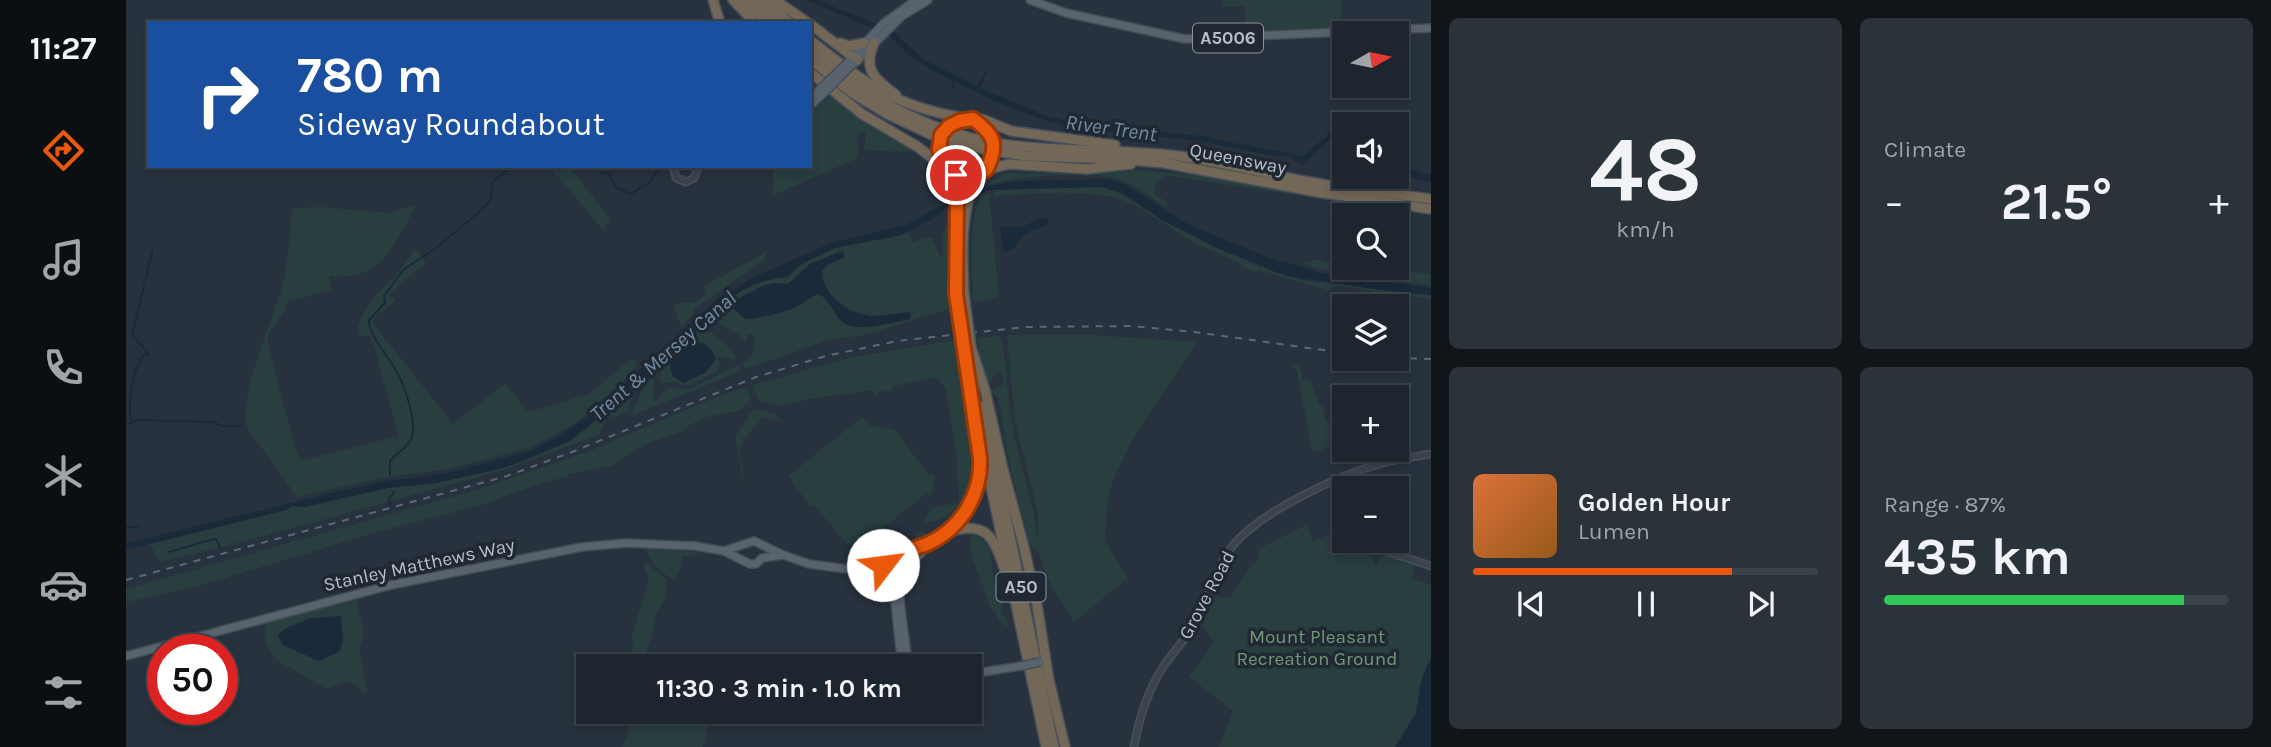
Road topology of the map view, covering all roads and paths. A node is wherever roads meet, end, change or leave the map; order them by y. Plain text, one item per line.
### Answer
1 (713, 0) edge
2 (733, 0) edge
3 (744, 0) edge
4 (755, 0) edge
5 (764, 0) edge
6 (775, 0) edge
7 (916, 0) edge
8 (928, 0) edge
9 (1030, 0) edge
10 (719, 21) edge
11 (753, 21) edge
12 (767, 21) edge
13 (777, 21) edge
14 (788, 21) edge
15 (806, 21) edge
16 (812, 25) edge
17 (887, 25) junction
18 (1431, 28) edge
19 (835, 41) junction
20 (871, 41) junction
21 (812, 42) edge
22 (812, 52) edge
23 (853, 60) junction
24 (812, 61) edge
25 (812, 74) edge
26 (824, 89) junction
27 (812, 98) edge
28 (812, 104) edge
29 (915, 107) junction
30 (973, 119) junction
31 (1149, 152) junction
32 (1164, 163) junction
33 (674, 168) edge
34 (698, 168) edge
35 (946, 169) junction
36 (986, 170) junction
37 (1431, 199) edge
38 (1431, 209) edge
39 (960, 294) junction
40 (971, 347) junction
41 (967, 373) junction
42 (987, 428) junction
43 (1431, 454) edge
44 (1003, 469) junction
45 (1349, 475) joint
46 (947, 532) junction
47 (760, 544) junction
48 (927, 544) junction
49 (742, 545) junction
50 (724, 551) junction
51 (899, 552) junction
52 (1392, 553) edge
53 (783, 555) junction
54 (762, 558) junction
55 (743, 561) junction
56 (884, 561) junction
57 (911, 563) junction
58 (1431, 566) edge
59 (862, 570) junction
60 (887, 578) junction
61 (906, 580) junction
62 (1019, 618) junction
63 (901, 654) edge
64 (907, 654) edge
65 (126, 656) edge
66 (1042, 659) junction
67 (982, 672) edge
68 (1046, 747) edge
69 (1054, 747) edge
70 (1065, 747) edge
71 (1134, 747) edge

1 - 10 highway
2 - 11 highway
3 - 12 highway
4 - 13 highway
5 - 14 highway
6 - 15 highway
7 - 17 main road
8 - 17 main road
9 - 18 main road, A5006
16 - 19 highway
17 - 20 main road
19 - 20 highway
19 - 23 highway
20 - 23 main road
20 - 29 highway
21 - 29 highway
22 - 31 highway, Queensway
23 - 26 main road, bridge
24 - 32 highway, Queensway
25 - 35 highway
26 - 27 main road
26 - 28 main road
29 - 30 highway
30 - 31 highway
30 - 35 highway, bridge
30 - 36 highway, bridge
31 - 37 highway, Queensway
32 - 36 highway
32 - 38 highway, Queensway
33 - 34 street
35 - 36 highway
35 - 39 highway, A50
36 - 39 highway, A50
39 - 40 highway, A50, bridge
39 - 41 highway, A50, bridge
40 - 42 highway, A50
40 - 44 highway, A50
41 - 46 highway, A50
41 - 62 highway, A50
42 - 44 highway
42 - 69 highway, A50
43 - 45 street, Grove Road
44 - 66 highway, A50
45 - 71 street, Grove Road
46 - 48 highway
46 - 62 highway
47 - 49 main road
47 - 53 main road
47 - 54 main road
48 - 51 highway
48 - 57 highway
49 - 50 main road, Stanley Matthews Way
49 - 55 main road
50 - 55 main road, Stanley Matthews Way
50 - 65 main road, Stanley Matthews Way
51 - 56 main road
51 - 57 main road
52 - 58 street
53 - 54 main road
53 - 59 main road
54 - 55 main road
56 - 59 main road
56 - 60 main road
57 - 61 main road
59 - 60 main road
60 - 61 main road
60 - 63 main road
61 - 64 main road
62 - 68 highway, A50
66 - 67 main road, bridge
66 - 70 highway, A50

